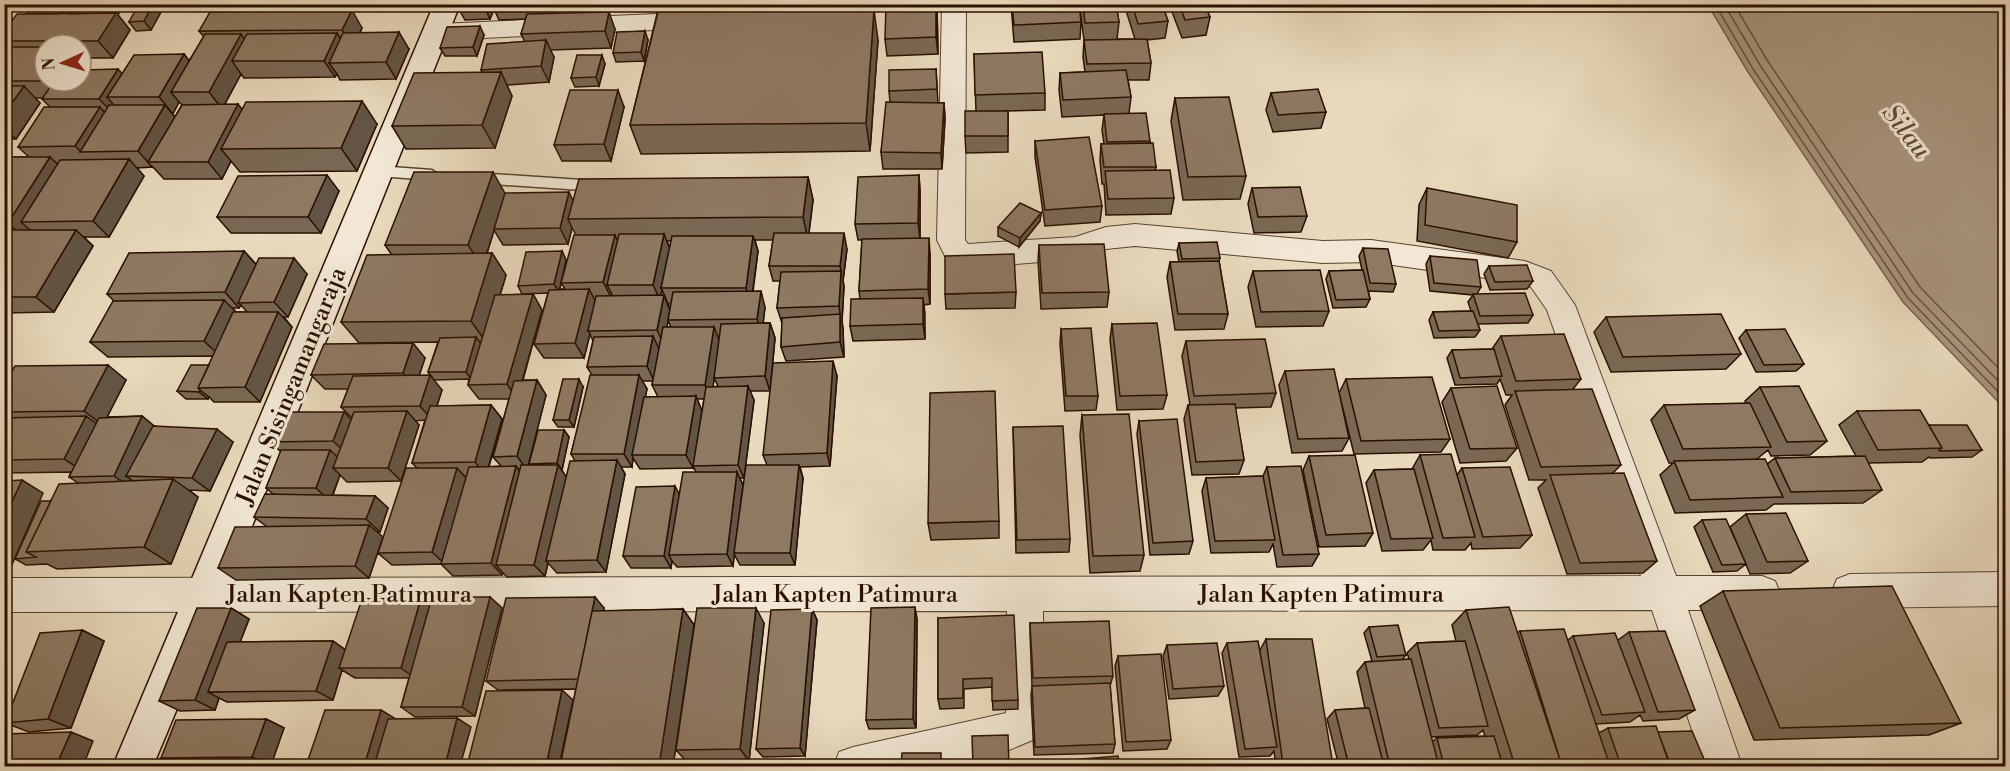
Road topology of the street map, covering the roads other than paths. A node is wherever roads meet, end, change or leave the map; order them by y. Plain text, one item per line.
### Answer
1 (22, 4) edge
2 (954, 4) edge
3 (442, 19) edge
4 (726, 19) edge
5 (4, 27) edge
6 (378, 171) junction
7 (608, 187) edge
8 (2006, 589) edge
9 (206, 594) junction
10 (1025, 594) junction
11 (1665, 594) junction
12 (4, 595) edge
13 (133, 766) edge
14 (853, 766) edge
15 (1723, 766) edge

1 - 5 street
2 - 11 street
3 - 4 street
3 - 6 street, Jalan Sisingamangaraja
6 - 7 lane
6 - 9 street, Jalan Sisingamangaraja
8 - 11 street, Jalan Kapten Patimura
9 - 10 street, Jalan Kapten Patimura
9 - 12 street, Jalan Kapten Patimura
9 - 13 street, Jalan Sisingamangaraja
10 - 11 street, Jalan Kapten Patimura
10 - 14 street
11 - 15 street

